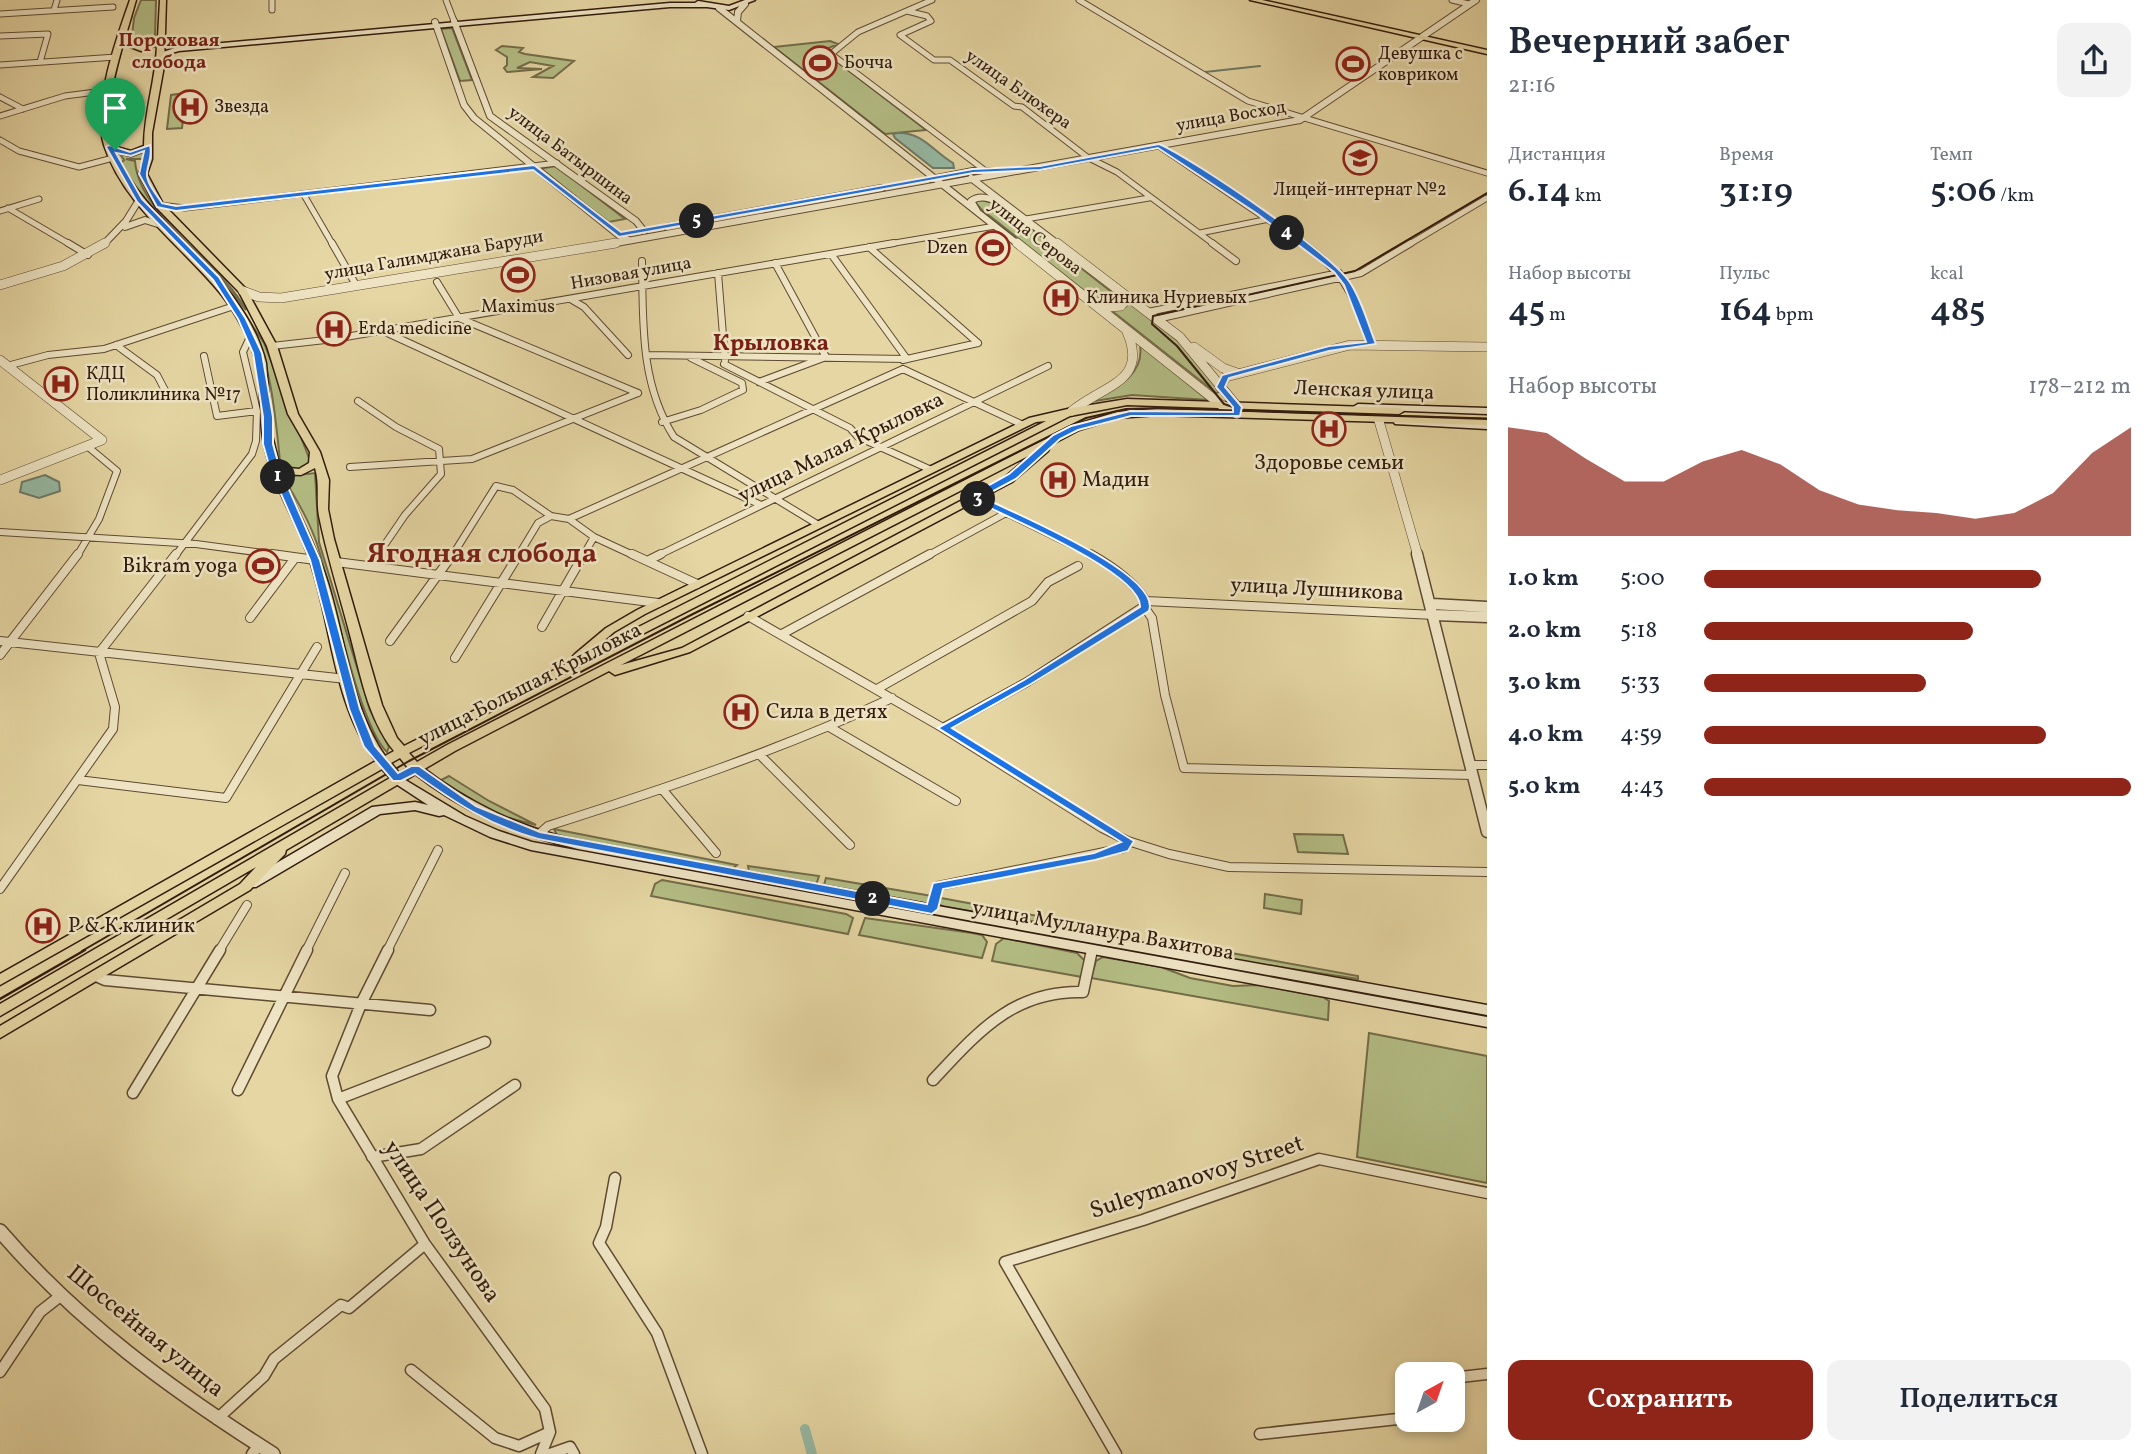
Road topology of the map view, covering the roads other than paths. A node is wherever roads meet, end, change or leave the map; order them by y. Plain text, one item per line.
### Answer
1 (57, 0) edge
2 (126, 0) edge
3 (133, 0) edge
4 (163, 0) edge
5 (171, 0) edge
6 (272, 0) edge
7 (446, 0) edge
8 (684, 0) edge
9 (932, 0) edge
10 (1079, 0) edge
11 (1253, 0) edge
12 (1264, 0) edge
13 (1452, 0) edge
14 (748, 2) edge
15 (1473, 2) edge
16 (703, 3) edge
17 (113, 7) dead end
18 (719, 8) junction
19 (54, 10) junction
20 (272, 10) dead end
21 (907, 11) junction
22 (0, 14) edge
23 (737, 21) junction
24 (454, 23) junction
25 (436, 24) junction
26 (163, 27) junction
27 (123, 29) junction
28 (0, 36) edge
29 (1423, 37) junction
30 (121, 38) junction
31 (162, 40) junction
32 (1487, 51) edge
33 (161, 54) junction
34 (116, 57) junction
35 (40, 62) junction
36 (0, 65) edge
37 (111, 90) junction
38 (0, 97) edge
39 (23, 109) junction
40 (0, 116) edge
41 (1304, 118) junction
42 (0, 140) edge
43 (1159, 146) junction
44 (109, 147) junction
45 (148, 147) junction
46 (1092, 158) junction
47 (115, 161) junction
48 (557, 163) junction
49 (144, 167) junction
50 (534, 167) junction
51 (1040, 168) junction
52 (983, 169) dead end
53 (1487, 173) edge
54 (958, 174) junction
55 (936, 178) junction
56 (973, 180) junction
57 (943, 185) junction
58 (304, 195) junction
59 (1149, 198) junction
60 (1487, 198) edge
61 (40, 199) dead end
62 (139, 200) junction
63 (159, 205) junction
64 (1009, 206) junction
65 (8, 208) junction
66 (186, 208) junction
67 (0, 211) edge
68 (977, 212) junction
69 (171, 218) junction
70 (1026, 219) junction
71 (1269, 219) junction
72 (164, 226) junction
73 (995, 226) junction
74 (122, 228) junction
75 (645, 231) junction
76 (1200, 233) junction
77 (619, 235) junction
78 (635, 240) junction
79 (591, 245) junction
80 (869, 247) junction
81 (831, 254) junction
82 (88, 255) junction
83 (642, 261) dead end
84 (1236, 261) dead end
85 (775, 263) junction
86 (718, 273) junction
87 (1342, 275) junction
88 (437, 282) dead end
89 (0, 285) edge
90 (356, 285) junction
91 (642, 287) junction
92 (1119, 290) junction
93 (243, 291) junction
94 (1086, 296) junction
95 (281, 298) junction
96 (572, 300) junction
97 (234, 306) junction
98 (1148, 312) junction
99 (257, 317) junction
100 (459, 318) junction
101 (1157, 319) junction
102 (1124, 326) junction
103 (383, 331) junction
104 (250, 337) junction
105 (1180, 337) junction
106 (1371, 344) junction
107 (116, 345) junction
108 (272, 346) junction
109 (1487, 347) edge
110 (628, 355) dead end
111 (647, 355) junction
112 (680, 355) junction
113 (204, 356) dead end
114 (727, 356) junction
115 (826, 357) junction
116 (907, 359) junction
117 (4, 363) edge
118 (724, 364) junction
119 (1048, 366) dead end
120 (714, 369) junction
121 (903, 369) junction
122 (1240, 373) junction
123 (759, 382) junction
124 (1220, 387) junction
125 (169, 396) dead end
126 (358, 401) dead end
127 (974, 403) junction
128 (1220, 404) junction
129 (1308, 407) joint
130 (813, 409) junction
131 (1236, 410) junction
132 (257, 411) junction
133 (1072, 411) junction
134 (1487, 413) edge
135 (573, 419) junction
136 (1363, 419) junction
137 (1379, 421) junction
138 (662, 422) junction
139 (1094, 422) joint
140 (1021, 424) junction
141 (1487, 424) edge
142 (1057, 437) junction
143 (87, 446) junction
144 (883, 446) junction
145 (315, 452) junction
146 (705, 457) junction
147 (442, 462) junction
148 (350, 467) dead end
149 (681, 467) junction
150 (275, 469) junction
151 (929, 469) junction
152 (0, 480) edge
153 (974, 497) junction
154 (773, 500) junction
155 (761, 505) junction
156 (1006, 513) junction
157 (551, 516) junction
158 (569, 519) junction
159 (817, 524) junction
160 (0, 532) edge
161 (594, 537) junction
162 (88, 538) junction
163 (185, 544) junction
164 (295, 558) junction
165 (315, 560) junction
166 (649, 560) junction
167 (336, 562) junction
168 (370, 566) junction
169 (1078, 566) dead end
170 (440, 575) junction
171 (500, 583) junction
172 (697, 584) junction
173 (561, 591) junction
174 (658, 603) junction
175 (1146, 605) junction
176 (1487, 607) edge
177 (1434, 609) junction
178 (748, 616) junction
179 (1487, 617) edge
180 (250, 618) dead end
181 (542, 627) dead end
182 (782, 635) junction
183 (0, 641) edge
184 (390, 641) dead end
185 (10, 642) junction
186 (317, 647) dead end
187 (99, 653) junction
188 (0, 654) edge
189 (455, 658) dead end
190 (568, 666) junction
191 (302, 676) junction
192 (346, 679) junction
193 (587, 679) junction
194 (877, 689) junction
195 (892, 698) junction
196 (831, 728) junction
197 (943, 728) junction
198 (400, 753) junction
199 (760, 755) junction
200 (382, 763) junction
201 (1487, 765) edge
202 (415, 768) junction
203 (1471, 770) junction
204 (397, 779) junction
205 (78, 780) junction
206 (662, 789) junction
207 (956, 800) dead end
208 (453, 816) junction
209 (1487, 832) edge
210 (538, 835) junction
211 (294, 837) junction
212 (1128, 841) junction
213 (850, 845) dead end
214 (438, 850) dead end
215 (716, 853) dead end
216 (1487, 872) edge
217 (345, 873) dead end
218 (245, 887) junction
219 (0, 889) edge
220 (223, 900) junction
221 (247, 905) dead end
222 (932, 909) junction
223 (156, 919) junction
224 (1092, 950) junction
225 (96, 976) junction
226 (0, 980) edge
227 (194, 989) junction
228 (282, 998) junction
229 (361, 1004) junction
230 (430, 1010) dead end
231 (1487, 1010) edge
232 (0, 1011) edge
233 (1487, 1022) edge
234 (0, 1033) edge
235 (485, 1042) dead end
236 (933, 1080) dead end
237 (515, 1085) dead end
238 (238, 1090) dead end
239 (133, 1093) dead end
240 (338, 1099) junction
241 (372, 1157) junction
242 (615, 1178) dead end
243 (1487, 1193) edge
244 (3, 1240) edge
245 (425, 1244) junction
246 (60, 1297) junction
247 (411, 1370) dead end
248 (0, 1372) edge
249 (1487, 1374) edge
250 (1465, 1377) edge
251 (216, 1419) junction
252 (1395, 1419) edge
253 (550, 1432) junction
254 (1260, 1434) dead end
255 (256, 1450) edge
256 (273, 1454) edge
257 (541, 1454) edge
258 (550, 1454) edge
259 (575, 1454) edge
260 (702, 1454) edge
261 (1116, 1454) edge

1 - 19 street
2 - 27 main road
3 - 27 main road
4 - 26 main road
5 - 26 main road
6 - 20 street
7 - 24 street
8 - 24 main road
9 - 21 street, улица Серова
10 - 41 street
11 - 29 main road
12 - 29 main road
13 - 15 street
14 - 18 main road
14 - 23 street
15 - 29 street, улица Восход
16 - 18 main road
16 - 24 main road
17 - 19 street
18 - 23 street, улица Серова
19 - 22 street
21 - 46 street, улица Блюхера
21 - 52 street, улица Серова
23 - 55 street, улица Серова
24 - 25 main road
24 - 48 street, улица Батыршина
25 - 31 main road
25 - 33 main road
25 - 50 street, улица Батыршина
26 - 31 main road
27 - 30 main road
28 - 35 street
29 - 32 main road
29 - 41 street, улица Восход
30 - 31 main road
30 - 34 main road
31 - 33 main road
33 - 45 main road
34 - 35 street
34 - 37 main road
35 - 36 street
37 - 39 street
37 - 44 main road
38 - 39 street
39 - 40 street
41 - 43 street, улица Восход
41 - 53 street
42 - 47 street
43 - 46 street, улица Восход
43 - 71 street
44 - 45 main road
44 - 47 main road
45 - 49 main road
46 - 51 street, улица Восход
46 - 59 street, улица Блюхера
47 - 49 main road
47 - 62 main road
48 - 50 street
48 - 75 street, улица Батыршина
49 - 63 main road
50 - 58 street
50 - 77 street, улица Батыршина
51 - 54 street, улица Восход
51 - 56 street, улица Восход
54 - 55 street, улица Восход
54 - 56 street, улица Серова
55 - 57 street, улица Серова
55 - 75 street
56 - 57 street, улица Восход
56 - 64 street, улица Серова
57 - 68 street, улица Серова
57 - 78 street
58 - 66 street
58 - 90 street
59 - 70 street
59 - 76 street, улица Блюхера
60 - 87 street
61 - 65 street
62 - 72 main road
62 - 74 street
63 - 66 street
63 - 69 main road
64 - 68 street
64 - 70 street, улица Серова
65 - 67 street
65 - 82 street
66 - 69 street
68 - 73 street, улица Серова
69 - 93 main road
70 - 92 street, улица Серова
71 - 76 street
71 - 87 street
72 - 74 street
72 - 97 main road
73 - 80 street, Низовая улица
73 - 94 street, улица Серова
74 - 82 street
75 - 77 street
75 - 78 street
76 - 84 street, улица Блюхера
77 - 78 street, улица Батыршина
77 - 79 street
78 - 79 street
79 - 90 street, улица Галимджана Баруди
80 - 81 street, Низовая улица
80 - 116 street
81 - 85 street, Низовая улица
81 - 116 street
82 - 89 street
83 - 91 street
85 - 86 street, Низовая улица
85 - 115 street
86 - 91 street, Низовая улица
86 - 114 street
87 - 98 street
87 - 101 street
87 - 106 street
88 - 100 street
90 - 95 street, улица Галимджана Баруди
91 - 96 street, Низовая улица
91 - 111 street
92 - 94 street
92 - 98 street, улица Серова
93 - 95 street, улица Галимджана Баруди
93 - 99 main road
94 - 102 street, улица Серова
95 - 99 street, улица Галимджана Баруди
96 - 100 street, Низовая улица
96 - 110 street
97 - 104 main road
97 - 107 street
98 - 101 street, улица Серова
99 - 108 main road
100 - 103 street, Низовая улица
100 - 135 street
101 - 105 street, улица Серова
102 - 128 street, улица Серова
102 - 133 street
103 - 108 street, Низовая улица
103 - 135 street
104 - 132 street
104 - 150 main road
105 - 122 street, улица Серова
105 - 124 street, улица Серова
106 - 109 street
106 - 122 street
107 - 117 street
107 - 125 street
108 - 145 main road
111 - 112 street
111 - 138 street
112 - 114 street
112 - 120 street
113 - 132 street
114 - 115 street
114 - 118 street
115 - 116 street
115 - 123 street
116 - 121 street
117 - 143 street
118 - 120 street
118 - 123 street
119 - 127 street, улица Малая Крыловка
120 - 138 street
121 - 127 street
121 - 130 street
122 - 124 street
123 - 130 street
124 - 131 street, улица Серова
126 - 147 street
127 - 140 street
127 - 144 street, улица Малая Крыловка
128 - 131 main road, Ленская улица
128 - 133 main road, Ленская улица
129 - 131 main road, Ленская улица
129 - 134 main road, Ленская улица
130 - 144 street
130 - 146 street
131 - 136 main road, Ленская улица
131 - 139 main road, Ленская улица
132 - 163 street
133 - 140 main road
133 - 190 main road, улица Большая Крыловка
135 - 147 street
135 - 149 street
136 - 137 main road
136 - 141 main road, Ленская улица
137 - 141 main road
137 - 177 street
138 - 146 street
139 - 142 main road, улица Большая Крыловка
140 - 151 main road
142 - 153 main road
142 - 193 main road, улица Большая Крыловка
143 - 152 street
143 - 162 street
144 - 151 street
144 - 154 street, улица Малая Крыловка
145 - 150 main road
145 - 167 main road
146 - 149 street
146 - 154 street
147 - 148 street
147 - 168 street
149 - 155 street
149 - 158 street
150 - 165 main road
151 - 159 main road
153 - 156 street
153 - 178 main road
154 - 155 street, улица Малая Крыловка
154 - 159 street
155 - 166 street, улица Малая Крыловка
156 - 175 street
156 - 182 street
157 - 158 street
157 - 170 street
157 - 171 street
158 - 161 street
159 - 172 main road
160 - 162 street
161 - 166 street
161 - 173 street
162 - 163 street
162 - 185 street
163 - 164 street
163 - 187 street
164 - 165 street
164 - 180 street
165 - 192 main road
166 - 172 street
167 - 168 street
167 - 198 main road
168 - 170 street
169 - 194 street
170 - 171 street
170 - 184 street
171 - 173 street
171 - 189 street
172 - 174 main road
173 - 174 street
173 - 181 street
174 - 190 main road
175 - 177 street, улица Лушникова
175 - 197 street
175 - 203 street
176 - 177 street, улица Лушникова
177 - 179 street, улица Лушникова
177 - 203 street
178 - 182 street
178 - 193 main road
182 - 194 street
183 - 185 street
185 - 187 street
185 - 188 street
186 - 191 street
187 - 191 street
187 - 205 street
190 - 198 main road, улица Большая Крыловка
191 - 192 street
191 - 205 street
192 - 200 main road
193 - 202 main road, улица Большая Крыловка
194 - 195 street
195 - 196 street
195 - 197 street
196 - 199 street
196 - 207 street
197 - 212 street
198 - 200 main road, улица Большая Крыловка
198 - 202 main road
199 - 206 street
199 - 213 street
200 - 204 main road
200 - 226 main road, улица Большая Крыловка
201 - 203 street
202 - 204 main road, улица Большая Крыловка
202 - 210 main road, улица Мулланура Вахитова
203 - 209 street
204 - 208 main road, улица Мулланура Вахитова
204 - 211 main road, улица Большая Крыловка
205 - 219 street
206 - 210 street
206 - 215 street
208 - 218 main road
208 - 224 main road, улица Мулланура Вахитова
210 - 222 main road, улица Мулланура Вахитова
211 - 218 main road
211 - 223 main road, улица Большая Крыловка
212 - 216 street
212 - 222 street
214 - 229 street, улица Ползунова
217 - 228 street
218 - 220 main road
220 - 223 main road
220 - 225 main road
221 - 227 street
222 - 231 main road, улица Мулланура Вахитова
223 - 232 main road, улица Большая Крыловка
224 - 233 main road, улица Мулланура Вахитова
224 - 236 street
225 - 227 street
225 - 234 main road
227 - 228 street
227 - 239 street
228 - 229 street
228 - 238 street
229 - 230 street
229 - 240 street, улица Ползунова
235 - 240 street
237 - 241 street
240 - 241 street, улица Ползунова
241 - 245 street, улица Ползунова
242 - 260 street
243 - 261 street, Suleymanovoy Street
244 - 246 street, Шоссейная улица
245 - 251 street
245 - 253 street, улица Ползунова
246 - 248 street
246 - 251 street, Шоссейная улица
247 - 253 street
249 - 250 street
251 - 255 street, Шоссейная улица
252 - 254 street
253 - 257 street
255 - 256 street, Шоссейная улица
258 - 259 street

